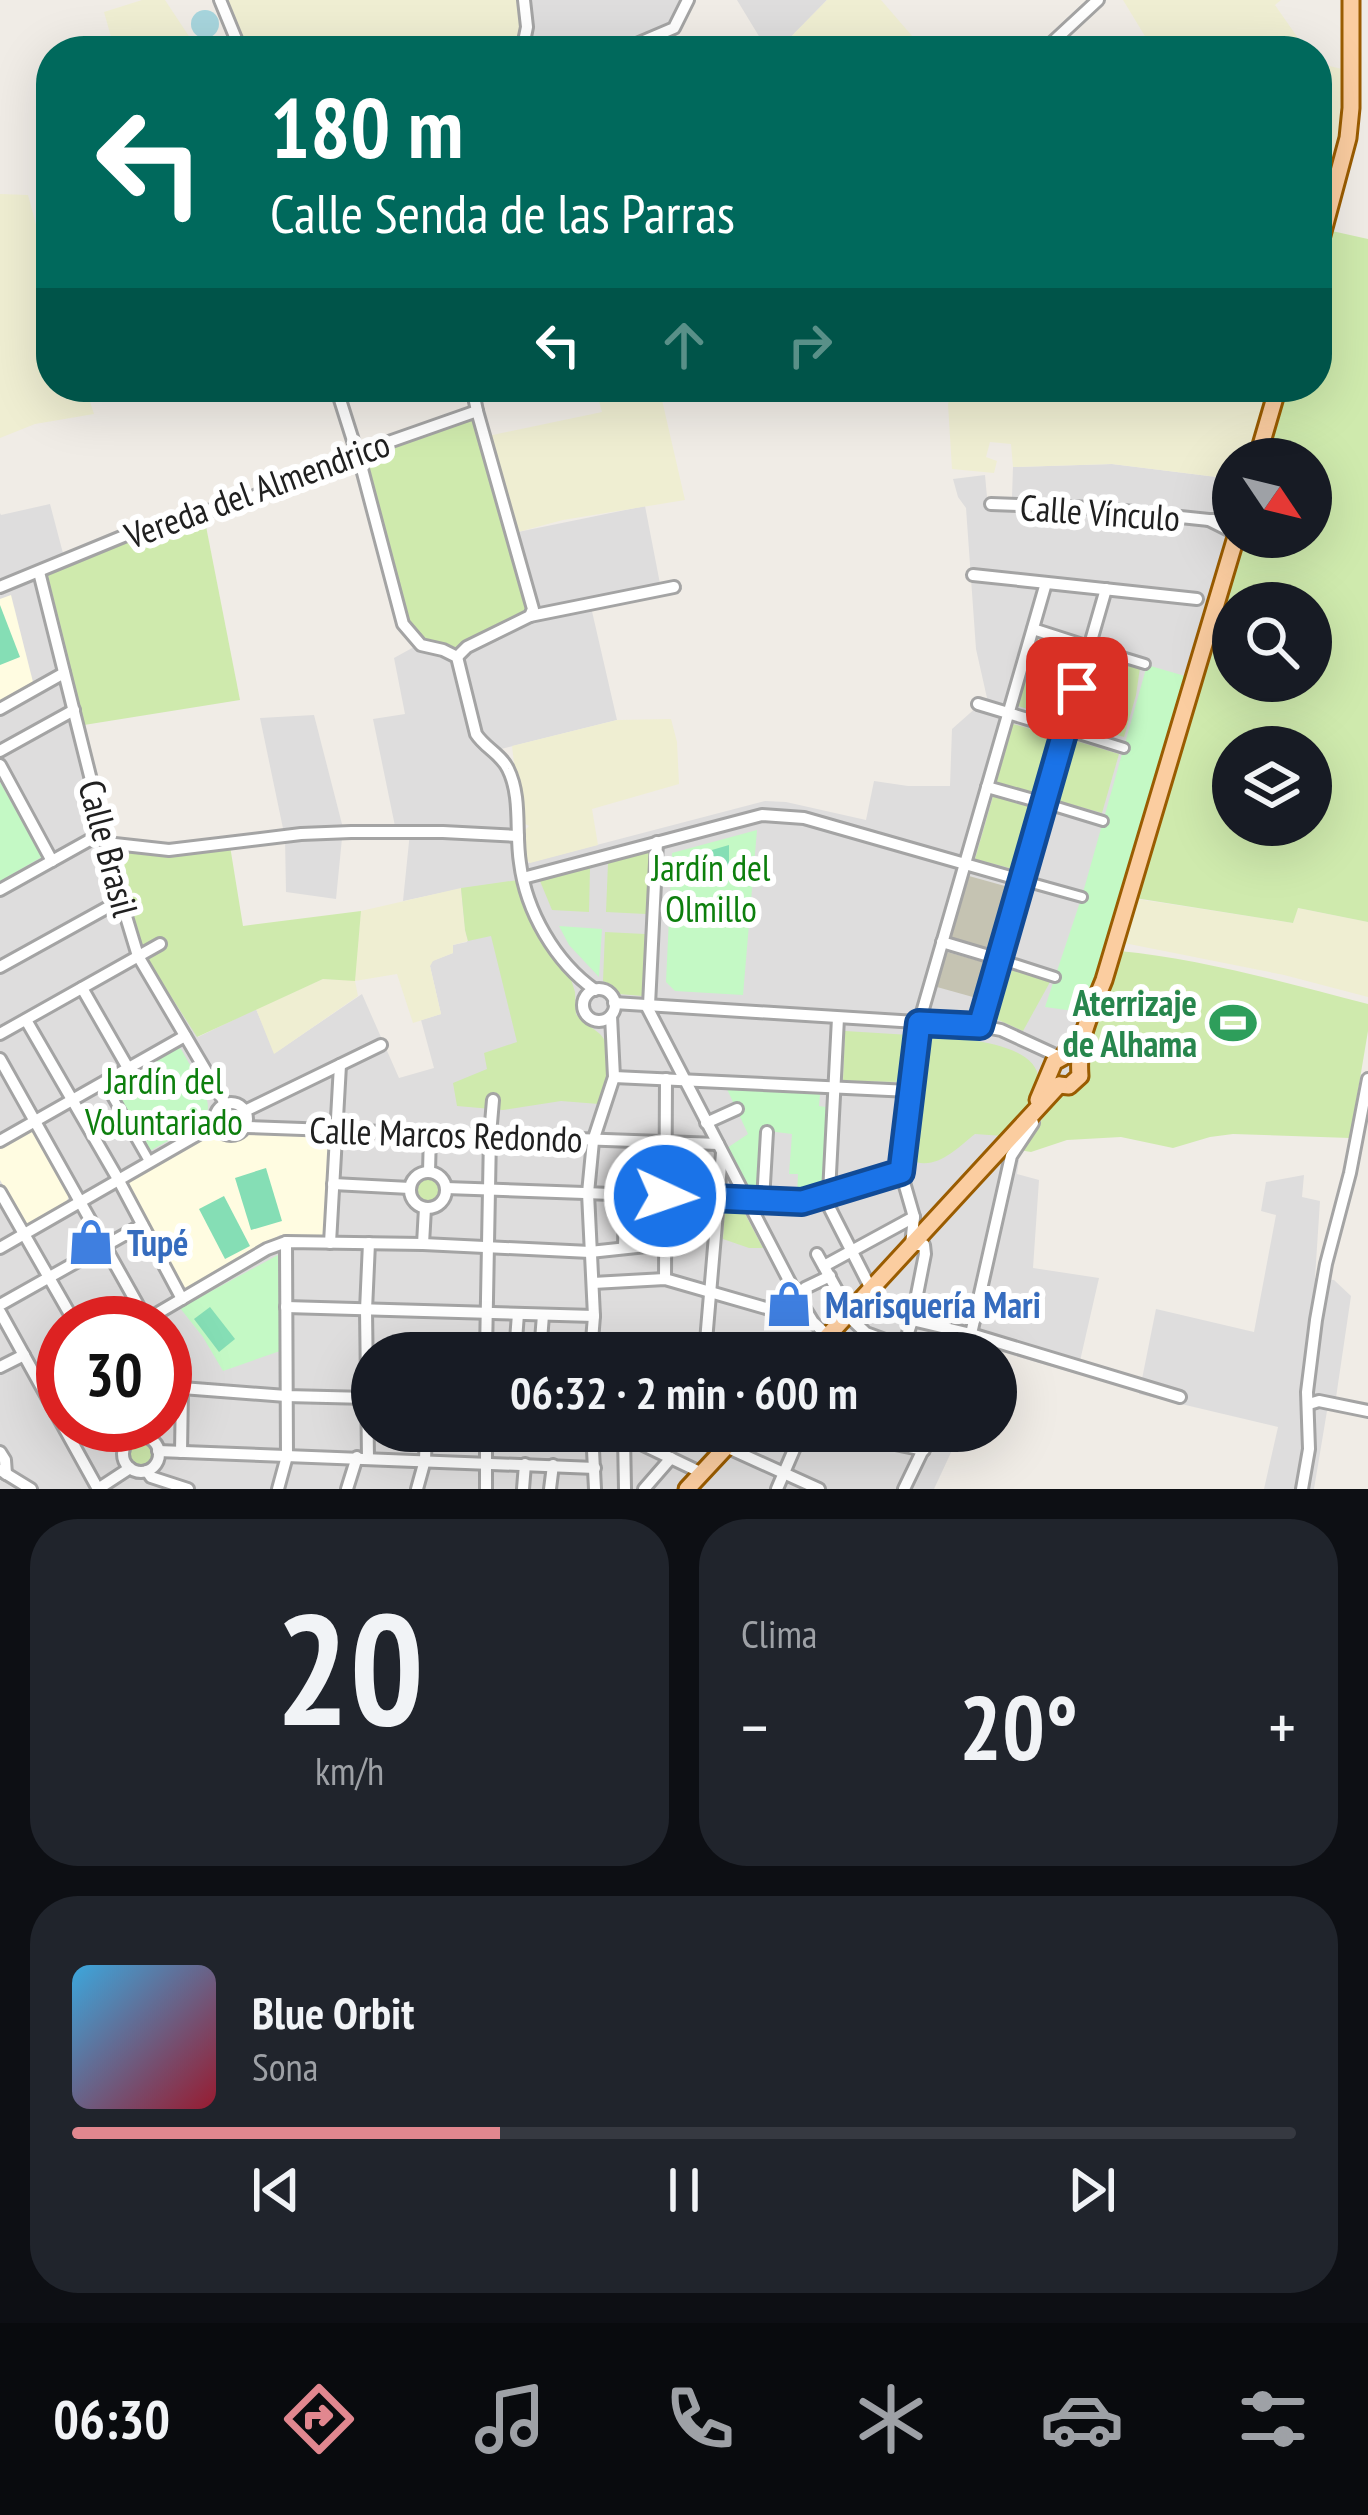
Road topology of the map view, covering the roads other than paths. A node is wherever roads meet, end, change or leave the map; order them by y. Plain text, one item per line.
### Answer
1 (220, 0) edge
2 (524, 0) edge
3 (688, 0) edge
4 (1098, 0) edge
5 (1352, 0) edge
6 (235, 36) edge
7 (525, 36) edge
8 (655, 36) edge
9 (1059, 36) edge
10 (1332, 198) edge
11 (341, 402) edge
12 (476, 402) edge
13 (1274, 402) edge
14 (477, 411) junction
15 (1263, 438) edge
16 (357, 454) junction
17 (991, 504) dead end
18 (1209, 520) joint
19 (1212, 522) edge
20 (1230, 558) edge
21 (39, 572) junction
22 (974, 575) dead end
23 (1046, 584) junction
24 (0, 587) edge
25 (674, 587) dead end
26 (1106, 590) junction
27 (1197, 599) dead end
28 (530, 616) junction
29 (1033, 629) junction
30 (1089, 647) junction
31 (458, 657) junction
32 (1145, 664) dead end
33 (64, 673) junction
34 (978, 704) dead end
35 (0, 709) edge
36 (74, 710) junction
37 (1009, 713) junction
38 (1064, 730) junction
39 (1124, 748) dead end
40 (0, 751) edge
41 (0, 765) edge
42 (987, 787) junction
43 (1043, 803) junction
44 (1103, 821) dead end
45 (518, 836) junction
46 (105, 837) junction
47 (657, 842) junction
48 (52, 861) junction
49 (964, 865) junction
50 (523, 878) junction
51 (1022, 880) junction
52 (0, 890) edge
53 (1082, 897) dead end
54 (121, 900) junction
55 (942, 943) junction
56 (160, 944) dead end
57 (138, 956) junction
58 (999, 959) junction
59 (0, 967) edge
60 (1055, 976) dead end
61 (82, 988) junction
62 (590, 994) junction
63 (647, 1005) junction
64 (613, 1010) junction
65 (838, 1018) junction
66 (26, 1020) junction
67 (596, 1021) junction
68 (919, 1023) junction
69 (980, 1026) junction
70 (0, 1034) edge
71 (184, 1036) junction
72 (381, 1045) dead end
73 (612, 1048) junction
74 (0, 1059) edge
75 (340, 1065) junction
76 (128, 1068) junction
77 (1061, 1070) junction
78 (614, 1077) junction
79 (666, 1079) junction
80 (1368, 1079) edge
81 (684, 1080) junction
82 (104, 1082) junction
83 (6, 1083) edge
84 (836, 1087) junction
85 (910, 1091) junction
86 (72, 1100) junction
87 (494, 1100) dead end
88 (226, 1105) junction
89 (737, 1109) dead end
90 (245, 1111) junction
91 (36, 1121) junction
92 (706, 1123) junction
93 (216, 1124) junction
94 (246, 1126) junction
95 (336, 1129) junction
96 (766, 1132) dead end
97 (430, 1133) junction
98 (490, 1136) junction
99 (593, 1141) junction
100 (0, 1142) edge
101 (666, 1143) junction
102 (720, 1148) junction
103 (990, 1161) junction
104 (149, 1162) junction
105 (429, 1172) junction
106 (901, 1172) junction
107 (1006, 1175) junction
108 (118, 1180) junction
109 (333, 1184) junction
110 (446, 1188) junction
111 (410, 1189) junction
112 (490, 1189) junction
113 (588, 1193) junction
114 (1, 1194) edge
115 (826, 1194) junction
116 (625, 1195) junction
117 (665, 1196) junction
118 (718, 1199) junction
119 (80, 1201) junction
120 (749, 1201) junction
121 (764, 1201) junction
122 (425, 1208) junction
123 (914, 1217) junction
124 (142, 1225) junction
125 (24, 1234) junction
126 (286, 1242) junction
127 (330, 1243) junction
128 (369, 1243) junction
129 (423, 1244) junction
130 (665, 1244) junction
131 (911, 1245) junction
132 (106, 1246) junction
133 (489, 1247) junction
134 (0, 1248) edge
135 (624, 1249) junction
136 (851, 1251) junction
137 (590, 1252) junction
138 (823, 1265) junction
139 (49, 1278) junction
140 (665, 1279) junction
141 (593, 1283) junction
142 (806, 1288) dead end
143 (871, 1289) junction
144 (711, 1293) junction
145 (59, 1296) edge
146 (132, 1296) edge
147 (180, 1296) edge
148 (187, 1296) edge
149 (286, 1307) junction
150 (0, 1309) edge
151 (366, 1310) junction
152 (487, 1313) junction
153 (518, 1314) junction
154 (848, 1314) junction
155 (543, 1315) junction
156 (594, 1316) junction
157 (912, 1320) junction
158 (812, 1322) junction
159 (367, 1332) edge
160 (487, 1332) edge
161 (517, 1332) edge
162 (542, 1332) edge
163 (592, 1332) edge
164 (707, 1332) edge
165 (823, 1332) edge
166 (832, 1332) edge
167 (865, 1332) edge
168 (908, 1332) edge
169 (962, 1332) edge
170 (970, 1332) edge
171 (1017, 1348) edge
172 (24, 1355) junction
173 (0, 1367) edge
174 (36, 1376) edge
175 (192, 1389) edge
176 (286, 1396) junction
177 (1180, 1397) dead end
178 (351, 1398) edge
179 (1309, 1404) junction
180 (1368, 1411) edge
181 (0, 1452) edge
182 (78, 1452) edge
183 (124, 1452) edge
184 (181, 1452) edge
185 (363, 1452) edge
186 (425, 1452) edge
187 (487, 1452) edge
188 (594, 1452) edge
189 (622, 1452) edge
190 (659, 1452) edge
191 (721, 1452) edge
192 (731, 1452) edge
193 (792, 1452) edge
194 (923, 1452) edge
195 (287, 1456) junction
196 (362, 1458) junction
197 (671, 1458) junction
198 (425, 1460) junction
199 (487, 1462) junction
200 (525, 1464) junction
201 (553, 1465) junction
202 (130, 1468) junction
203 (595, 1468) junction
204 (625, 1468) junction
205 (3, 1472) edge
206 (702, 1472) junction
207 (783, 1473) junction
208 (148, 1479) edge
209 (648, 1485) edge
210 (31, 1489) edge
211 (98, 1489) edge
212 (188, 1489) edge
213 (278, 1489) edge
214 (347, 1489) edge
215 (417, 1489) edge
216 (486, 1489) edge
217 (523, 1489) edge
218 (550, 1489) edge
219 (596, 1489) edge
220 (626, 1489) edge
221 (687, 1489) edge
222 (777, 1489) edge
223 (819, 1489) edge
224 (904, 1489) edge
225 (1302, 1489) edge

1 - 6 street
2 - 7 street
3 - 8 street
4 - 9 street
5 - 10 main road
11 - 16 street
12 - 14 street
13 - 15 main road
14 - 16 street, Vereda del Almendrico
14 - 28 street
16 - 21 street, Vereda del Almendrico
16 - 31 street
17 - 18 street, Calle Vínculo
18 - 19 street, Calle Vínculo
20 - 77 main road
21 - 24 street, Vereda del Almendrico
21 - 33 street, Calle Brasil
22 - 23 street
23 - 26 street
23 - 29 street
25 - 28 street
26 - 27 street
26 - 30 street
28 - 31 street
29 - 30 street
29 - 37 street
30 - 32 street
30 - 38 street
31 - 45 street
33 - 35 street
33 - 36 street, Calle Brasil
34 - 37 street
36 - 40 street
36 - 46 street, Calle Brasil
37 - 38 street
37 - 42 street
38 - 39 street
38 - 43 street
41 - 48 street
42 - 43 street
42 - 49 street
43 - 44 street
43 - 51 street
45 - 46 street
45 - 50 street
46 - 48 street
46 - 54 street, Calle Brasil
47 - 49 street
47 - 50 street
47 - 63 street
48 - 52 street
49 - 51 street
49 - 55 street
50 - 62 street
51 - 53 street
51 - 58 street
54 - 57 street, Calle Brasil
54 - 59 street
55 - 58 street
55 - 68 street
56 - 57 street
57 - 61 street
57 - 71 street, Calle Brasil
58 - 60 street
58 - 69 street
61 - 66 street
61 - 76 street
62 - 64 street
62 - 67 street
63 - 64 street
63 - 65 street
63 - 81 street
64 - 67 street
64 - 73 street
65 - 68 street
65 - 84 street
66 - 70 street
66 - 86 street
67 - 73 street
68 - 69 street
68 - 85 street
69 - 77 street
71 - 76 street
71 - 88 street, Calle Brasil
72 - 75 street
73 - 78 street
74 - 83 street
75 - 90 street
75 - 95 street
76 - 82 street
77 - 103 main road
77 - 107 street
78 - 79 street
78 - 99 street
79 - 81 street
79 - 101 street
80 - 179 street
81 - 84 street
81 - 92 street
82 - 86 street
82 - 104 street
83 - 91 street
84 - 85 street
84 - 115 street
85 - 106 street
86 - 91 street
86 - 108 street
87 - 98 street
88 - 90 street
88 - 93 street
89 - 92 street
90 - 94 street
91 - 100 street
91 - 119 street
92 - 102 street
93 - 94 street
93 - 104 street
94 - 95 street, Calle Marcos Redondo
95 - 97 street, Calle Marcos Redondo
95 - 109 street
96 - 121 street
97 - 98 street, Calle Marcos Redondo
97 - 105 street
98 - 99 street, Calle Marcos Redondo
98 - 112 street
99 - 101 street, Calle Marcos Redondo
99 - 113 street
101 - 102 street, Calle Marcos Redondo
101 - 117 street
102 - 118 street
102 - 120 street
103 - 107 street
103 - 131 main road
104 - 108 street
105 - 110 street
105 - 111 street
106 - 115 street
106 - 123 street
107 - 170 street
108 - 119 street
108 - 124 street
109 - 111 street
109 - 127 street
110 - 112 street
110 - 122 street
111 - 122 street
112 - 113 street
112 - 133 street
113 - 116 street
113 - 137 street
114 - 125 street
115 - 121 street
115 - 136 street
116 - 117 street
116 - 135 street
117 - 118 street
117 - 130 street
118 - 120 street
118 - 144 street
119 - 125 street
119 - 132 street
120 - 121 street
120 - 158 street
122 - 129 street
123 - 131 street
123 - 136 street
124 - 132 street
124 - 147 street
125 - 134 street
125 - 139 street
126 - 127 street
126 - 148 street
126 - 149 street
127 - 128 street
128 - 129 street
128 - 151 street
129 - 133 street
130 - 135 street
130 - 140 street
131 - 143 main road
131 - 157 street
132 - 139 street
132 - 146 street
133 - 137 street
133 - 152 street
135 - 137 street
136 - 138 street
136 - 143 street
137 - 141 street
138 - 142 street
138 - 154 street
139 - 145 street
139 - 150 street
140 - 141 street
140 - 144 street
141 - 156 street
143 - 154 main road
144 - 158 street
144 - 164 street
149 - 151 street
149 - 176 street
150 - 172 street
151 - 152 street
151 - 159 street
152 - 153 street
152 - 160 street
153 - 155 street
153 - 161 street
154 - 166 main road
154 - 167 street
155 - 156 street
155 - 162 street
156 - 163 street
157 - 168 street
157 - 169 street
158 - 165 street
171 - 177 street
172 - 173 street
172 - 174 street
175 - 176 street
176 - 178 street
176 - 195 street
179 - 180 street
179 - 225 street
181 - 205 street
182 - 211 street
183 - 202 street
184 - 195 street
185 - 196 street
186 - 198 street
187 - 199 street
188 - 203 street
189 - 204 street
190 - 197 street
191 - 206 main road
192 - 207 street
193 - 207 street
194 - 224 street
195 - 196 street
195 - 213 street
196 - 198 street
196 - 214 street
197 - 206 street
197 - 209 street
198 - 199 street
198 - 215 street
199 - 200 street
199 - 216 street
200 - 201 street
200 - 217 street
201 - 203 street
201 - 218 street
202 - 208 street
202 - 211 street
203 - 219 street
204 - 209 street
204 - 220 street
205 - 210 street
206 - 221 main road
207 - 222 street
207 - 223 street
208 - 212 street

